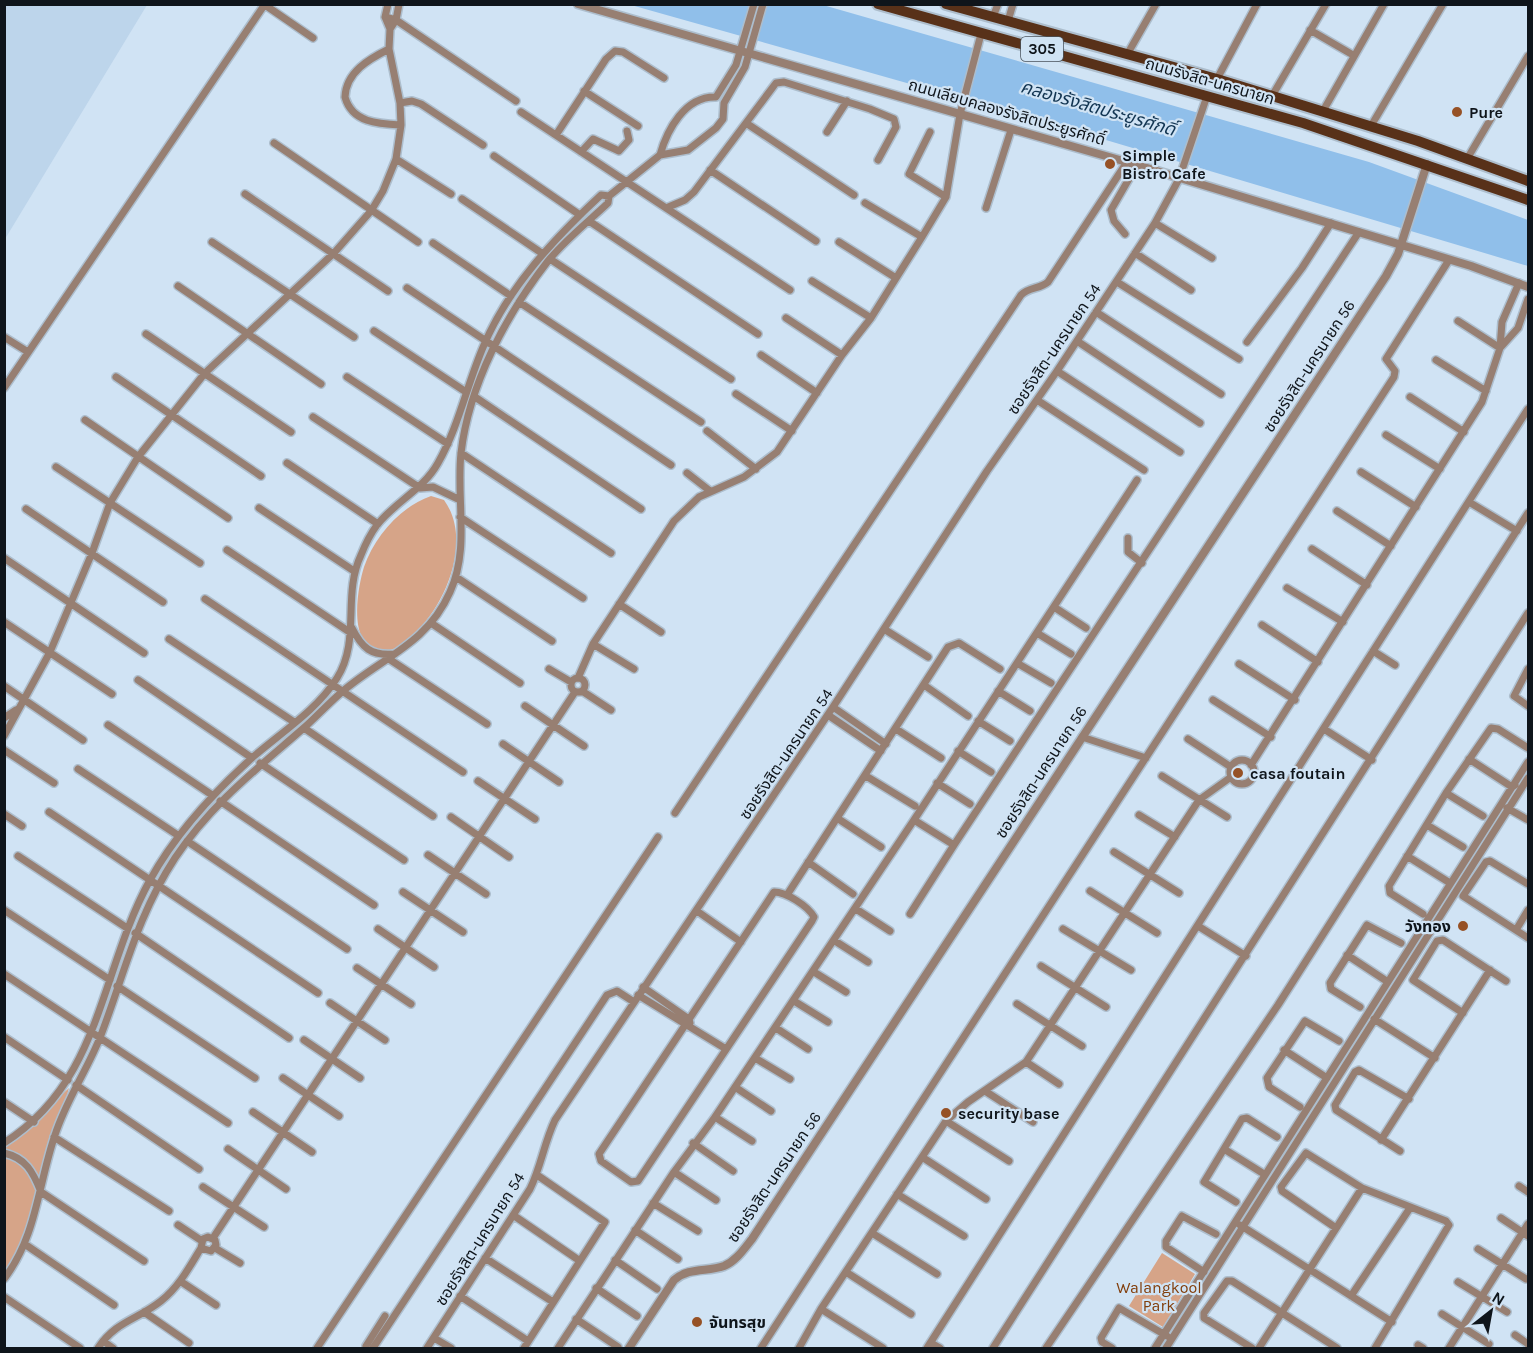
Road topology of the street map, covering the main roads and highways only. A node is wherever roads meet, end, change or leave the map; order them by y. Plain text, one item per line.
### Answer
1 (878, 4) edge
2 (946, 4) edge
3 (1197, 72) junction
4 (1218, 79) junction
5 (1195, 92) junction
6 (1211, 97) junction
7 (1528, 181) edge
8 (1528, 200) edge

1 - 5 main road, ถนนรังสิต-นครนายก / 305
2 - 3 main road, ถนนรังสิต-นครนายก / 305
3 - 4 main road, ถนนรังสิต-นครนายก / 305
3 - 5 main road
4 - 6 main road
4 - 7 main road, ถนนรังสิต-นครนายก / 305
5 - 6 main road, ถนนรังสิต-นครนายก / 305
6 - 8 main road, ถนนรังสิต-นครนายก / 305

